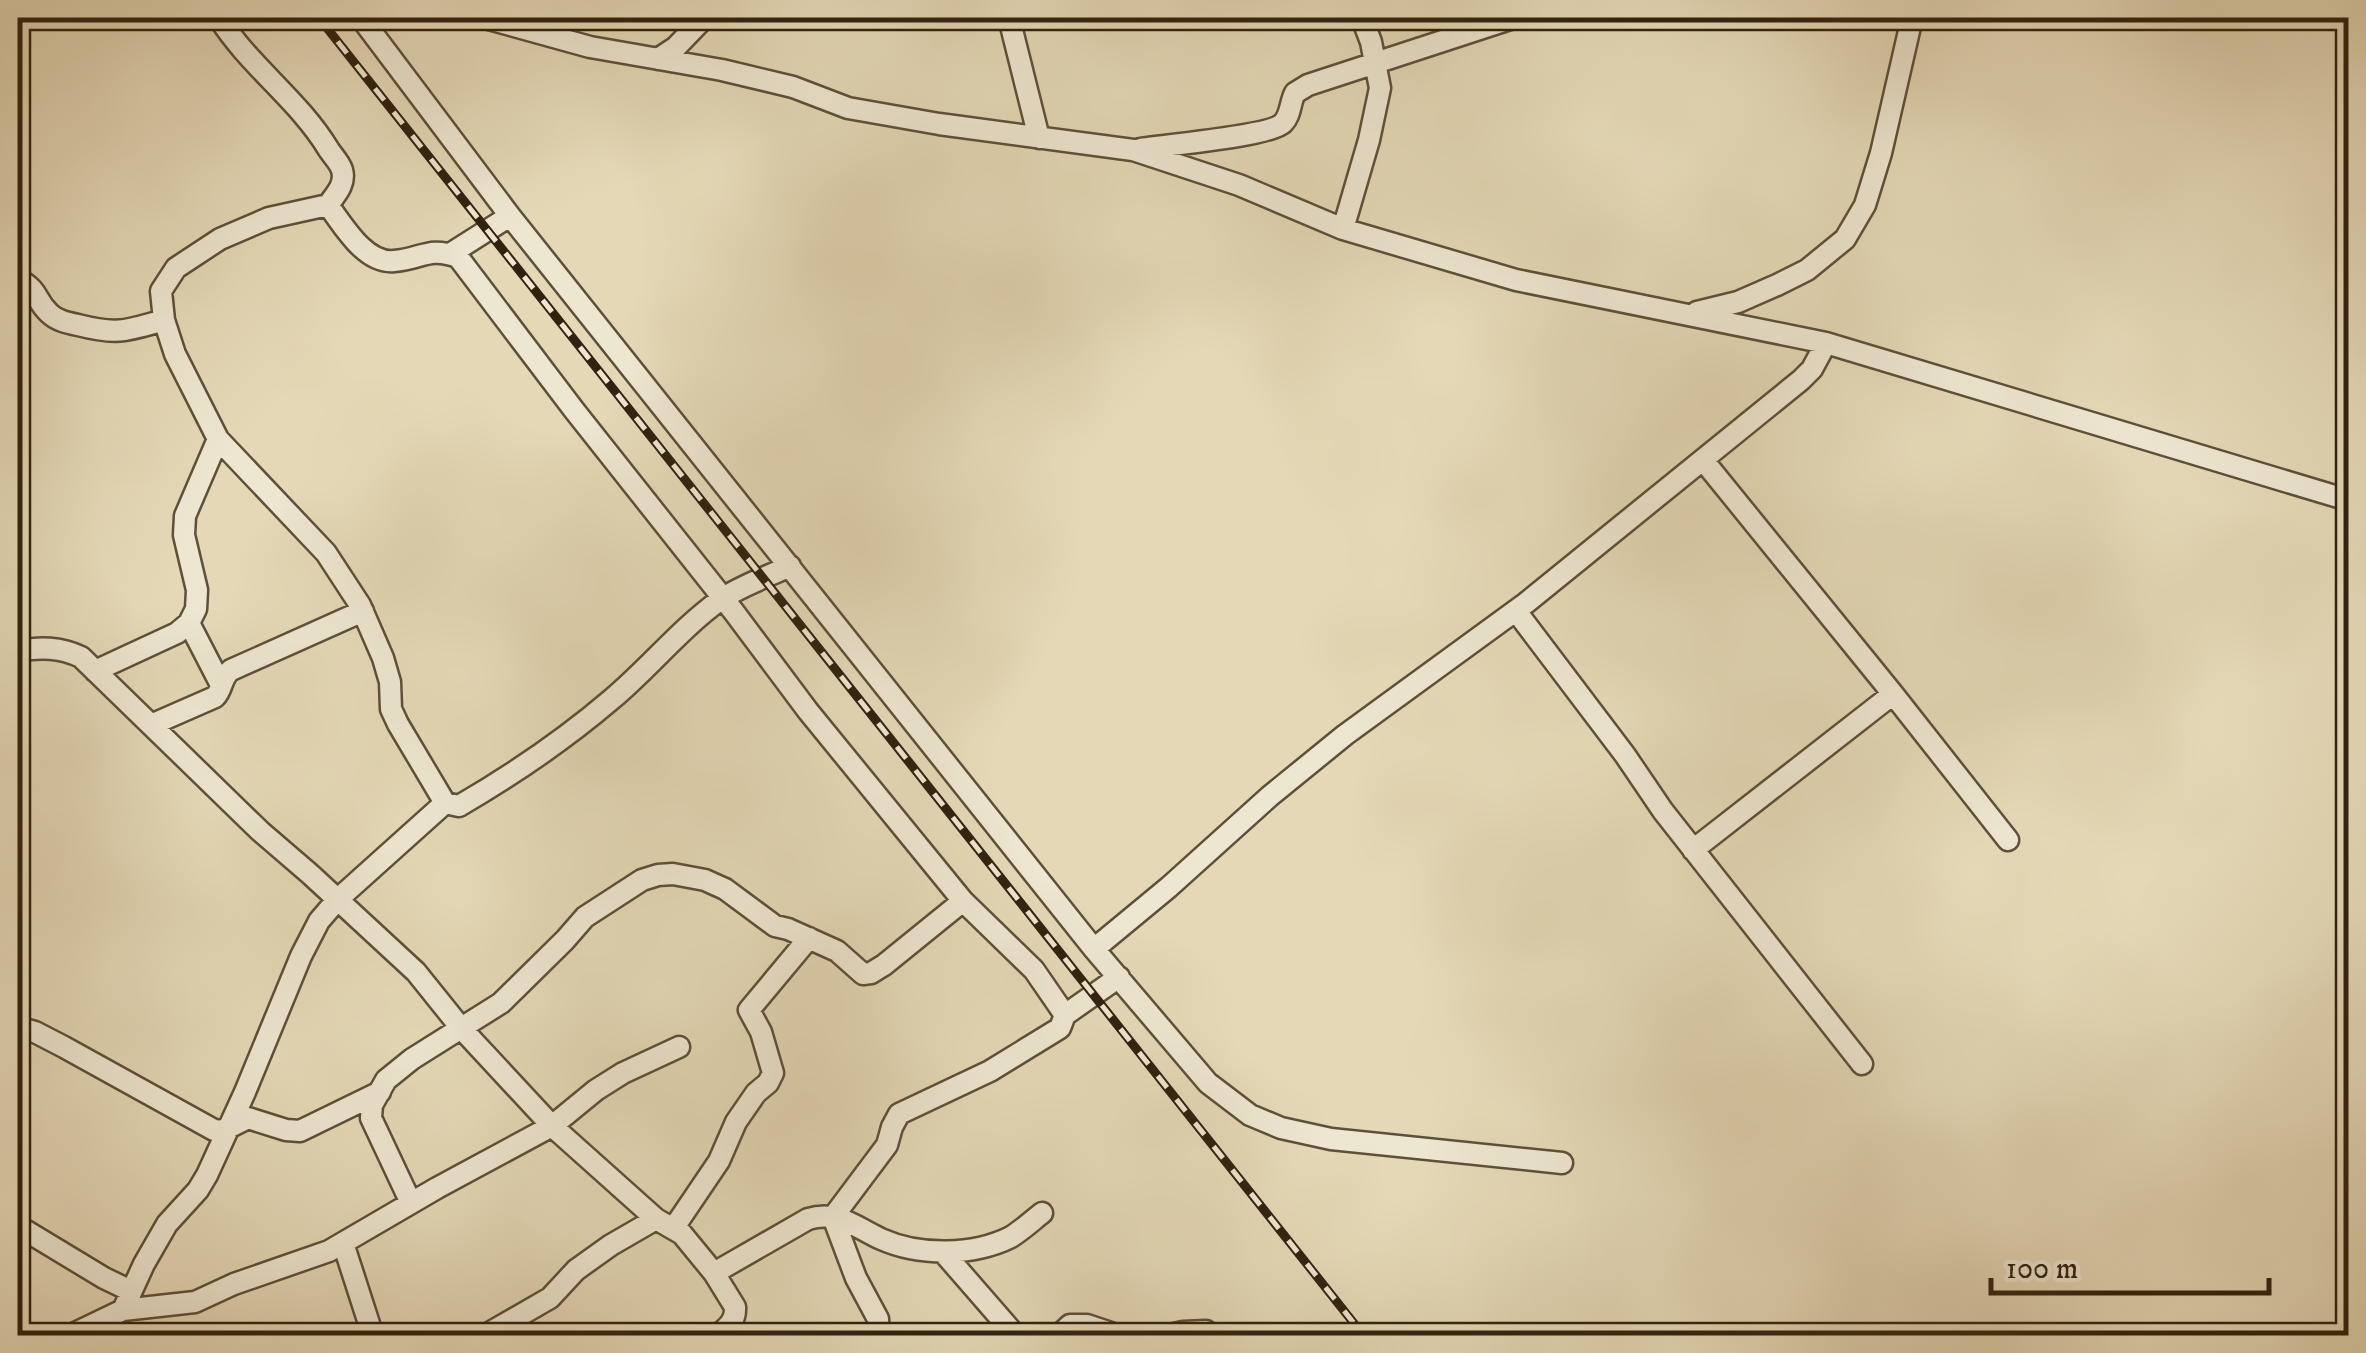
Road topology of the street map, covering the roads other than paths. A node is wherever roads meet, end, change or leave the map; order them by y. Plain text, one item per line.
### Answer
1 (219, 18) edge
2 (361, 18) edge
3 (485, 18) edge
4 (704, 18) edge
5 (1009, 18) edge
6 (1362, 18) edge
7 (1513, 18) edge
8 (1912, 18) edge
9 (658, 58) junction
10 (1375, 63) junction
11 (1039, 138) junction
12 (1133, 150) junction
13 (328, 205) junction
14 (510, 216) junction
15 (1343, 229) junction
16 (450, 254) junction
17 (18, 279) edge
18 (1690, 314) junction
19 (164, 320) junction
20 (1826, 343) junction
21 (218, 440) junction
22 (1703, 460) junction
23 (2348, 500) edge
24 (790, 566) junction
25 (722, 598) junction
26 (363, 611) junction
27 (1516, 611) junction
28 (189, 623) junction
29 (18, 651) edge
30 (95, 672) junction
31 (221, 685) junction
32 (1893, 694) junction
33 (151, 725) junction
34 (445, 803) junction
35 (2008, 840) dead end
36 (1693, 850) junction
37 (337, 900) junction
38 (963, 900) junction
39 (809, 938) junction
40 (1094, 948) junction
41 (1119, 977) junction
42 (1065, 1014) junction
43 (18, 1027) edge
44 (461, 1028) junction
45 (679, 1048) dead end
46 (1862, 1064) dead end
47 (380, 1092) junction
48 (552, 1126) junction
49 (227, 1128) junction
50 (1562, 1163) dead end
51 (411, 1203) junction
52 (1042, 1213) dead end
53 (833, 1217) junction
54 (664, 1224) junction
55 (18, 1226) edge
56 (342, 1243) junction
57 (943, 1252) junction
58 (714, 1273) junction
59 (127, 1301) junction
60 (1206, 1331) dead end
61 (69, 1336) edge
62 (372, 1336) edge
63 (484, 1336) edge
64 (716, 1336) edge
65 (879, 1336) edge
66 (1016, 1336) edge
67 (1058, 1336) edge
68 (1120, 1336) edge
69 (1165, 1336) edge

1 - 13 street
2 - 14 street
3 - 9 street
4 - 9 street
5 - 11 street
6 - 10 street
7 - 10 street
8 - 18 street
9 - 11 street
10 - 12 street
10 - 15 street
11 - 12 street
12 - 15 street
13 - 16 street
13 - 19 street
14 - 16 street
14 - 24 street
15 - 18 street
16 - 25 street
17 - 19 street
18 - 20 street
19 - 21 street
20 - 22 street
20 - 23 street
21 - 26 street
21 - 28 street
22 - 27 street
22 - 32 street
24 - 25 street
24 - 40 street
25 - 34 street
25 - 38 street
26 - 31 street
26 - 34 street
27 - 36 street
27 - 40 street
28 - 30 street
28 - 31 street
29 - 30 street
30 - 33 street
31 - 33 street
32 - 35 street
32 - 36 street
33 - 37 street
34 - 37 street
36 - 46 street
37 - 44 street
37 - 49 street
38 - 39 street
38 - 42 street
39 - 44 street
39 - 54 street
40 - 41 street
41 - 42 street
41 - 50 street
42 - 53 street
43 - 49 street
44 - 47 street
44 - 48 street
45 - 48 street
47 - 49 street
47 - 51 street
48 - 51 street
48 - 54 street
49 - 59 street
51 - 56 street
52 - 57 street
53 - 57 street
53 - 58 street
53 - 65 street
54 - 58 street
54 - 63 street
55 - 59 street
56 - 59 street
56 - 62 street
57 - 66 street
58 - 64 street
59 - 61 street
60 - 69 street
67 - 68 street

